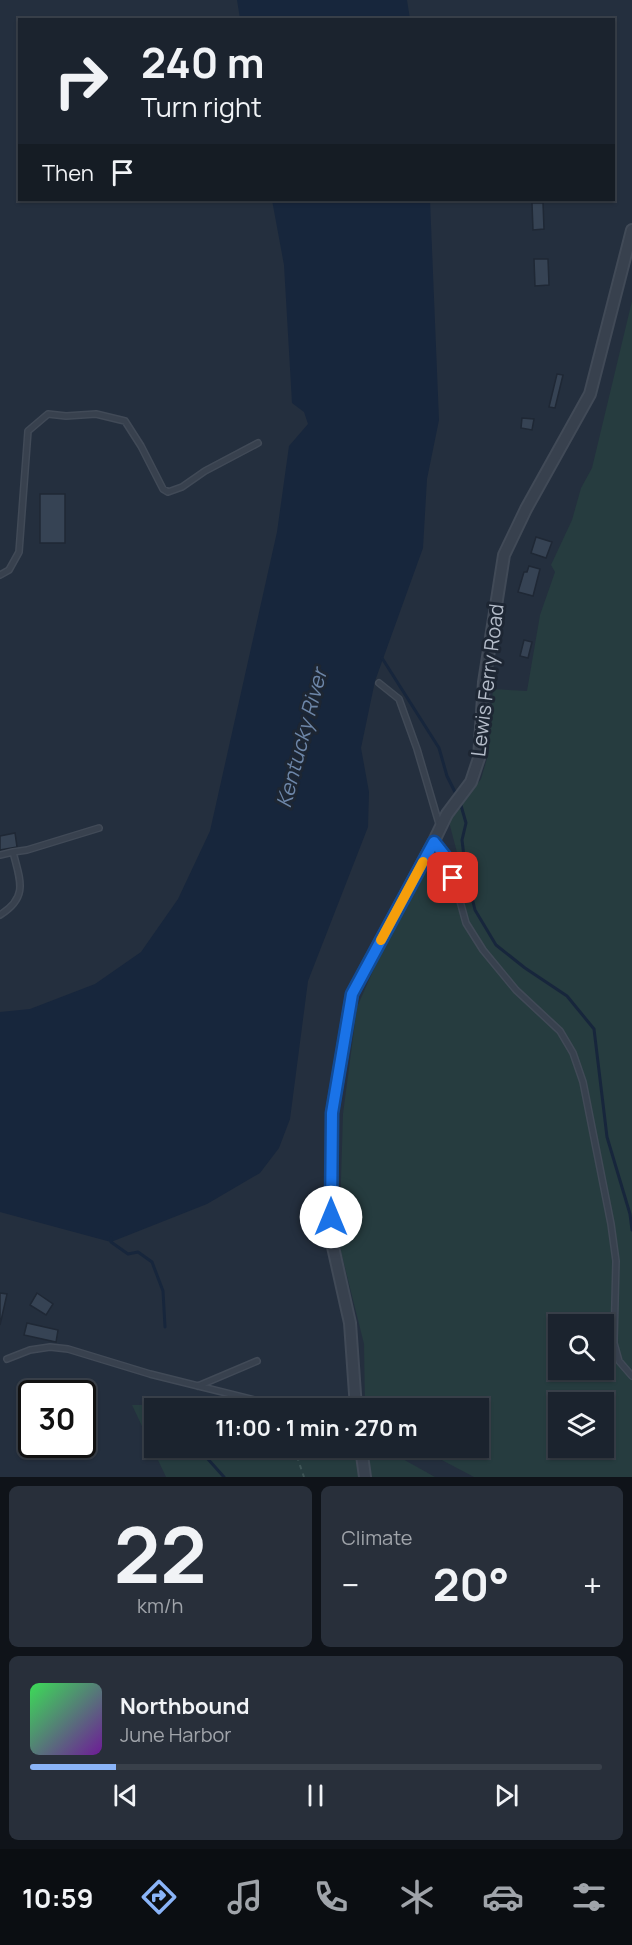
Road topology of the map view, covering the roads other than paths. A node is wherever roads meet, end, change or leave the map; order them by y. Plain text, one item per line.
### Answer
1 (632, 231) edge
2 (258, 443) dead end
3 (0, 575) edge
4 (379, 682) dead end
5 (99, 828) dead end
6 (440, 828) junction
7 (434, 842) junction
8 (13, 852) junction
9 (0, 855) edge
10 (0, 915) edge
11 (7, 1359) dead end
12 (257, 1361) dead end
13 (632, 1376) edge
14 (198, 1386) junction
15 (244, 1398) edge
16 (356, 1398) edge
17 (363, 1458) edge
18 (366, 1477) edge

1 - 6 street, Lewis Ferry Road
2 - 3 lane
4 - 6 lane
5 - 8 lane
6 - 7 street, Lewis Ferry Road
7 - 13 lane
7 - 16 street, Lewis Ferry Road
8 - 9 lane
8 - 10 lane
11 - 14 lane
12 - 14 lane
14 - 15 lane
17 - 18 street

